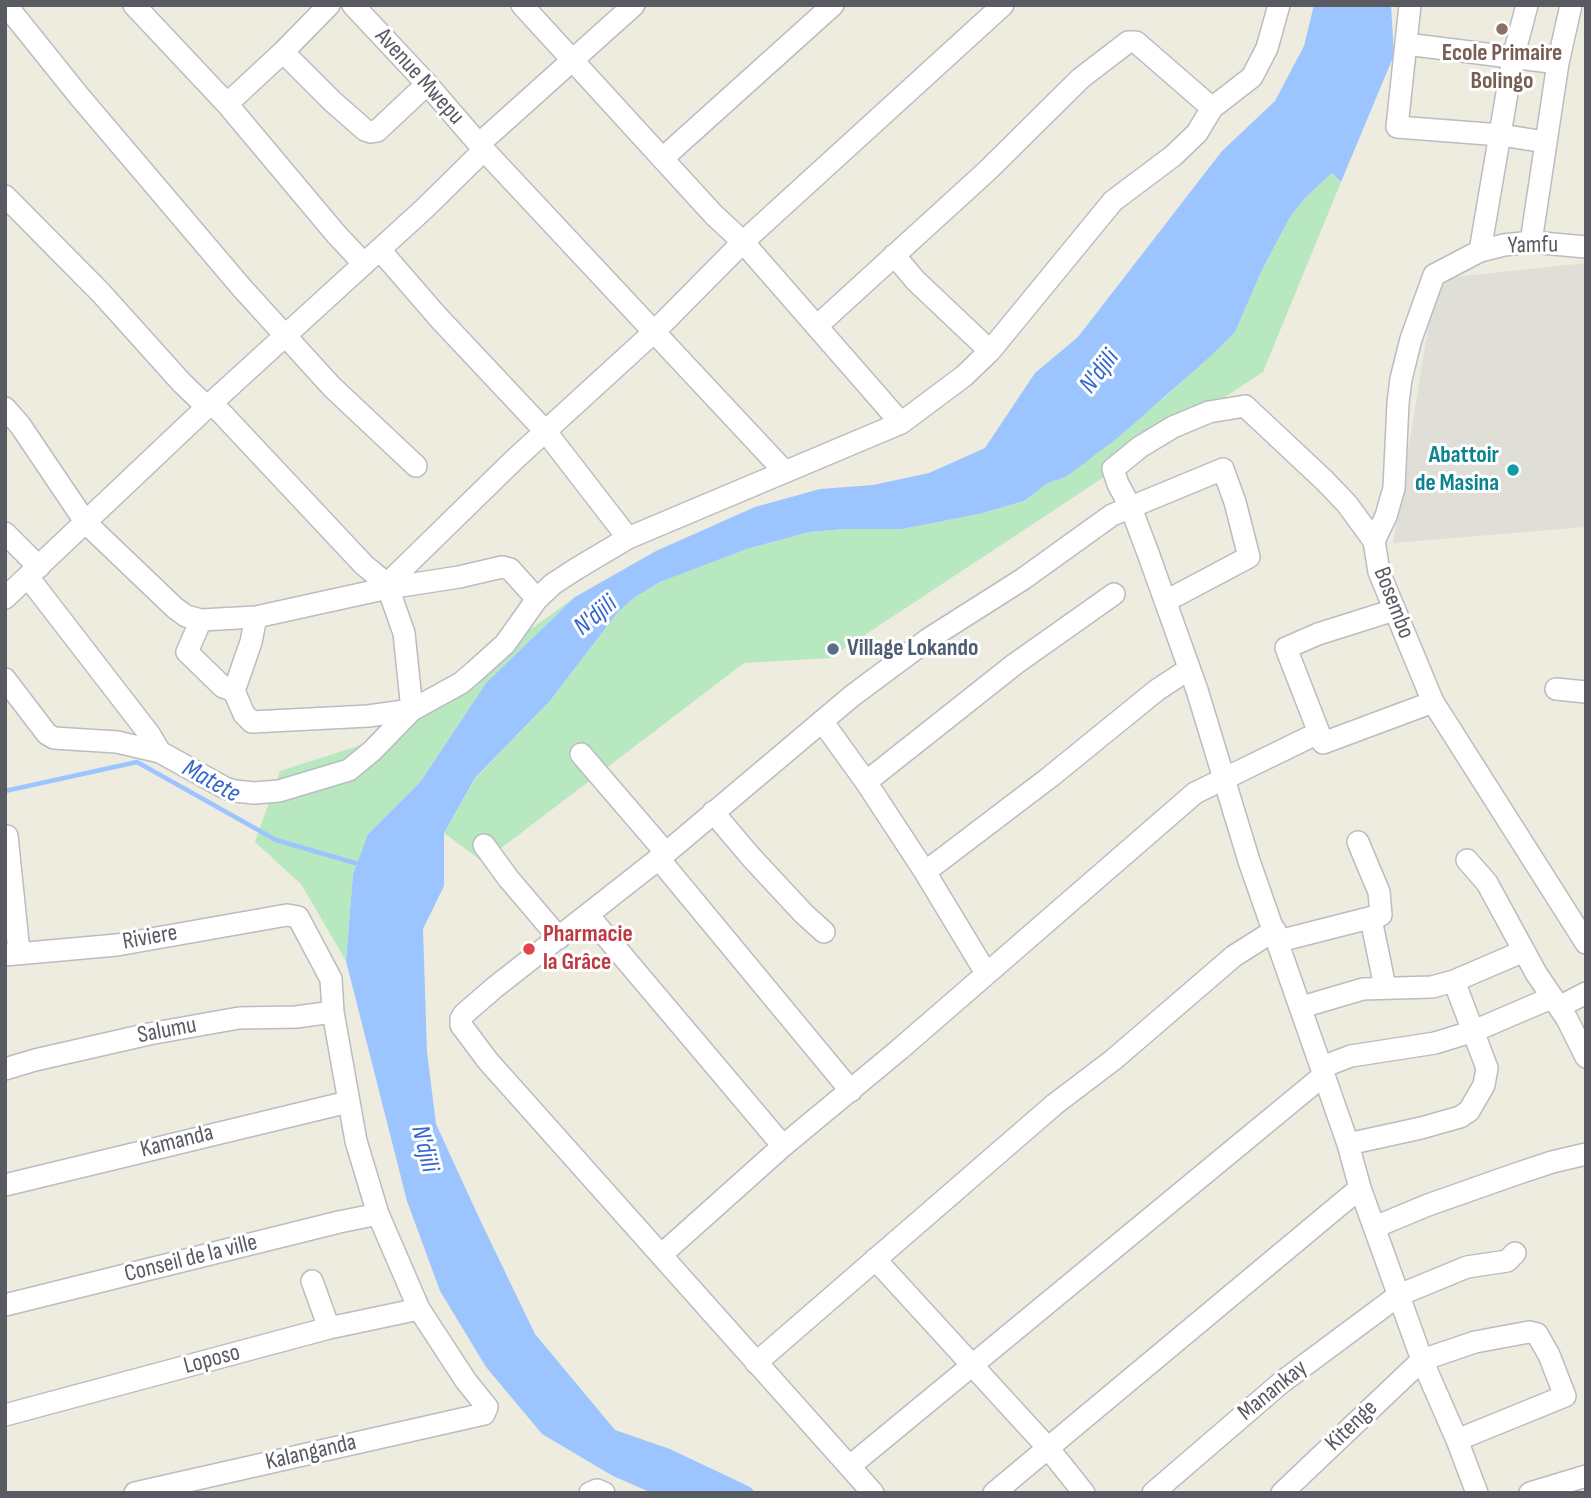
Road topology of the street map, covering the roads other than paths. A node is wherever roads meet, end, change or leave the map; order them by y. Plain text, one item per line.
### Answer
1 (6, 5) edge
2 (134, 5) edge
3 (329, 5) edge
4 (353, 5) edge
5 (522, 5) edge
6 (634, 5) edge
7 (833, 5) edge
8 (1003, 5) edge
9 (1279, 5) edge
10 (1410, 5) edge
11 (1527, 5) edge
12 (1571, 5) edge
13 (1406, 44) junction
14 (283, 52) junction
15 (1513, 58) junction
16 (573, 60) junction
17 (1558, 63) junction
18 (427, 84) junction
19 (227, 104) junction
20 (1212, 108) junction
21 (1502, 135) junction
22 (1545, 142) junction
23 (482, 147) junction
24 (663, 158) junction
25 (5, 196) edge
26 (743, 242) junction
27 (1531, 242) junction
28 (1586, 247) edge
29 (1480, 251) junction
30 (894, 256) junction
31 (372, 257) junction
32 (817, 326) junction
33 (654, 332) junction
34 (286, 335) junction
35 (990, 351) junction
36 (210, 405) junction
37 (5, 408) edge
38 (901, 423) junction
39 (546, 432) junction
40 (416, 466) dead end
41 (785, 472) junction
42 (1131, 508) junction
43 (86, 523) junction
44 (5, 533) edge
45 (628, 538) junction
46 (1374, 541) junction
47 (34, 572) junction
48 (388, 586) junction
49 (1114, 594) dead end
50 (5, 598) edge
51 (537, 599) junction
52 (1166, 601) junction
53 (1394, 610) junction
54 (256, 617) junction
55 (201, 620) junction
56 (1189, 669) junction
57 (5, 679) edge
58 (1556, 690) dead end
59 (234, 691) junction
60 (1586, 692) edge
61 (1433, 702) junction
62 (412, 710) junction
63 (822, 721) junction
64 (1318, 733) junction
65 (160, 752) junction
66 (582, 754) dead end
67 (1225, 778) junction
68 (866, 782) junction
69 (713, 813) junction
70 (7, 836) dead end
71 (1358, 842) dead end
72 (484, 845) dead end
73 (662, 856) junction
74 (1467, 860) dead end
75 (925, 872) junction
76 (588, 915) junction
77 (1371, 919) junction
78 (824, 932) dead end
79 (1277, 935) junction
80 (559, 938) junction
81 (1586, 943) edge
82 (1524, 951) junction
83 (12, 953) edge
84 (986, 973) junction
85 (1454, 981) junction
86 (1385, 988) junction
87 (1586, 993) edge
88 (1555, 1002) junction
89 (1302, 1007) junction
90 (333, 1012) junction
91 (1474, 1031) junction
92 (1586, 1057) edge
93 (5, 1069) edge
94 (1323, 1071) junction
95 (851, 1091) junction
96 (348, 1102) junction
97 (1348, 1143) junction
98 (783, 1146) junction
99 (1586, 1154) edge
100 (5, 1185) edge
101 (1360, 1188) junction
102 (377, 1214) junction
103 (1375, 1227) junction
104 (1515, 1253) dead end
105 (661, 1255) junction
106 (875, 1259) junction
107 (312, 1280) dead end
108 (1399, 1295) junction
109 (5, 1305) edge
110 (419, 1309) junction
111 (328, 1328) junction
112 (1422, 1360) junction
113 (756, 1363) junction
114 (972, 1364) junction
115 (5, 1415) edge
116 (1457, 1440) junction
117 (1048, 1448) junction
118 (850, 1466) junction
119 (1586, 1476) edge
120 (1469, 1488) edge
121 (135, 1493) edge
122 (873, 1493) edge
123 (993, 1493) edge
124 (1084, 1493) edge
125 (1153, 1493) edge
126 (1282, 1493) edge
127 (1530, 1493) edge

1 - 34 street
2 - 19 street
3 - 14 street
4 - 18 street, Avenue Mwepu
5 - 16 street
6 - 16 street
7 - 24 street
8 - 26 street
9 - 20 street
10 - 13 street
11 - 15 street
12 - 17 street
13 - 15 street
13 - 21 street
14 - 18 street
14 - 19 street
15 - 17 street
15 - 21 street
16 - 23 street
16 - 24 street
17 - 22 street
18 - 23 street, Avenue Mwepu
19 - 31 street
20 - 30 street
20 - 35 street
21 - 22 street
21 - 29 street
22 - 27 street
23 - 31 street
23 - 33 street, Avenue Mwepu
24 - 26 street
25 - 36 street
26 - 32 street
26 - 33 street
27 - 28 street, Yamfu
27 - 29 street, Yamfu
29 - 46 street, Bosembo
30 - 32 street
30 - 35 street
31 - 34 street
31 - 39 street
32 - 38 street
33 - 39 street
33 - 41 street, Avenue Mwepu
34 - 36 street
34 - 40 street
35 - 38 street
36 - 43 street
36 - 48 street
37 - 43 street
38 - 41 street
39 - 45 street
39 - 48 street
41 - 45 street
42 - 46 street
42 - 52 street
42 - 52 street
42 - 63 street
43 - 47 street
43 - 55 street
44 - 47 street
45 - 51 street
46 - 53 street, Bosembo
47 - 50 street
47 - 65 street
48 - 51 street
48 - 54 street
48 - 62 street
49 - 68 street
51 - 62 street
52 - 56 street
53 - 61 street, Bosembo
53 - 64 street
54 - 55 street
54 - 59 street
55 - 59 street
56 - 67 street
56 - 75 street
57 - 65 street
58 - 60 street
59 - 62 street
61 - 64 street
61 - 81 street, Bosembo
62 - 65 street
63 - 68 street
63 - 69 street
64 - 67 street
66 - 73 street
67 - 79 street
67 - 84 street
68 - 75 street
69 - 73 street
69 - 78 street
70 - 83 street
71 - 77 street
72 - 80 street
73 - 76 street
73 - 95 street
74 - 82 street
75 - 84 street
76 - 80 street
76 - 98 street
77 - 79 street
77 - 86 street
79 - 89 street
79 - 106 street
80 - 105 street
82 - 85 street
82 - 88 street
83 - 90 street, Riviere
84 - 95 street
85 - 86 street
85 - 91 street
86 - 89 street
87 - 88 street
88 - 91 street
88 - 92 street
89 - 94 street
90 - 93 street, Salumu
90 - 96 street
91 - 94 street
91 - 97 street
94 - 97 street
94 - 114 street
95 - 98 street
96 - 100 street, Kamanda
96 - 102 street
97 - 101 street
98 - 105 street
99 - 103 street
101 - 103 street
101 - 117 street
102 - 109 street, Conseil de la ville
102 - 110 street
103 - 108 street
104 - 108 street, Manankay
105 - 113 street
106 - 113 street
106 - 114 street
107 - 111 street
108 - 112 street
108 - 125 street, Manankay
110 - 111 street, Loposo
110 - 121 street, Kalanganda
111 - 115 street, Loposo
112 - 116 street
112 - 116 street
112 - 126 street, Kitenge
113 - 118 street
114 - 117 street
114 - 118 street
116 - 120 street
117 - 123 street
117 - 124 street
118 - 122 street
119 - 127 street

